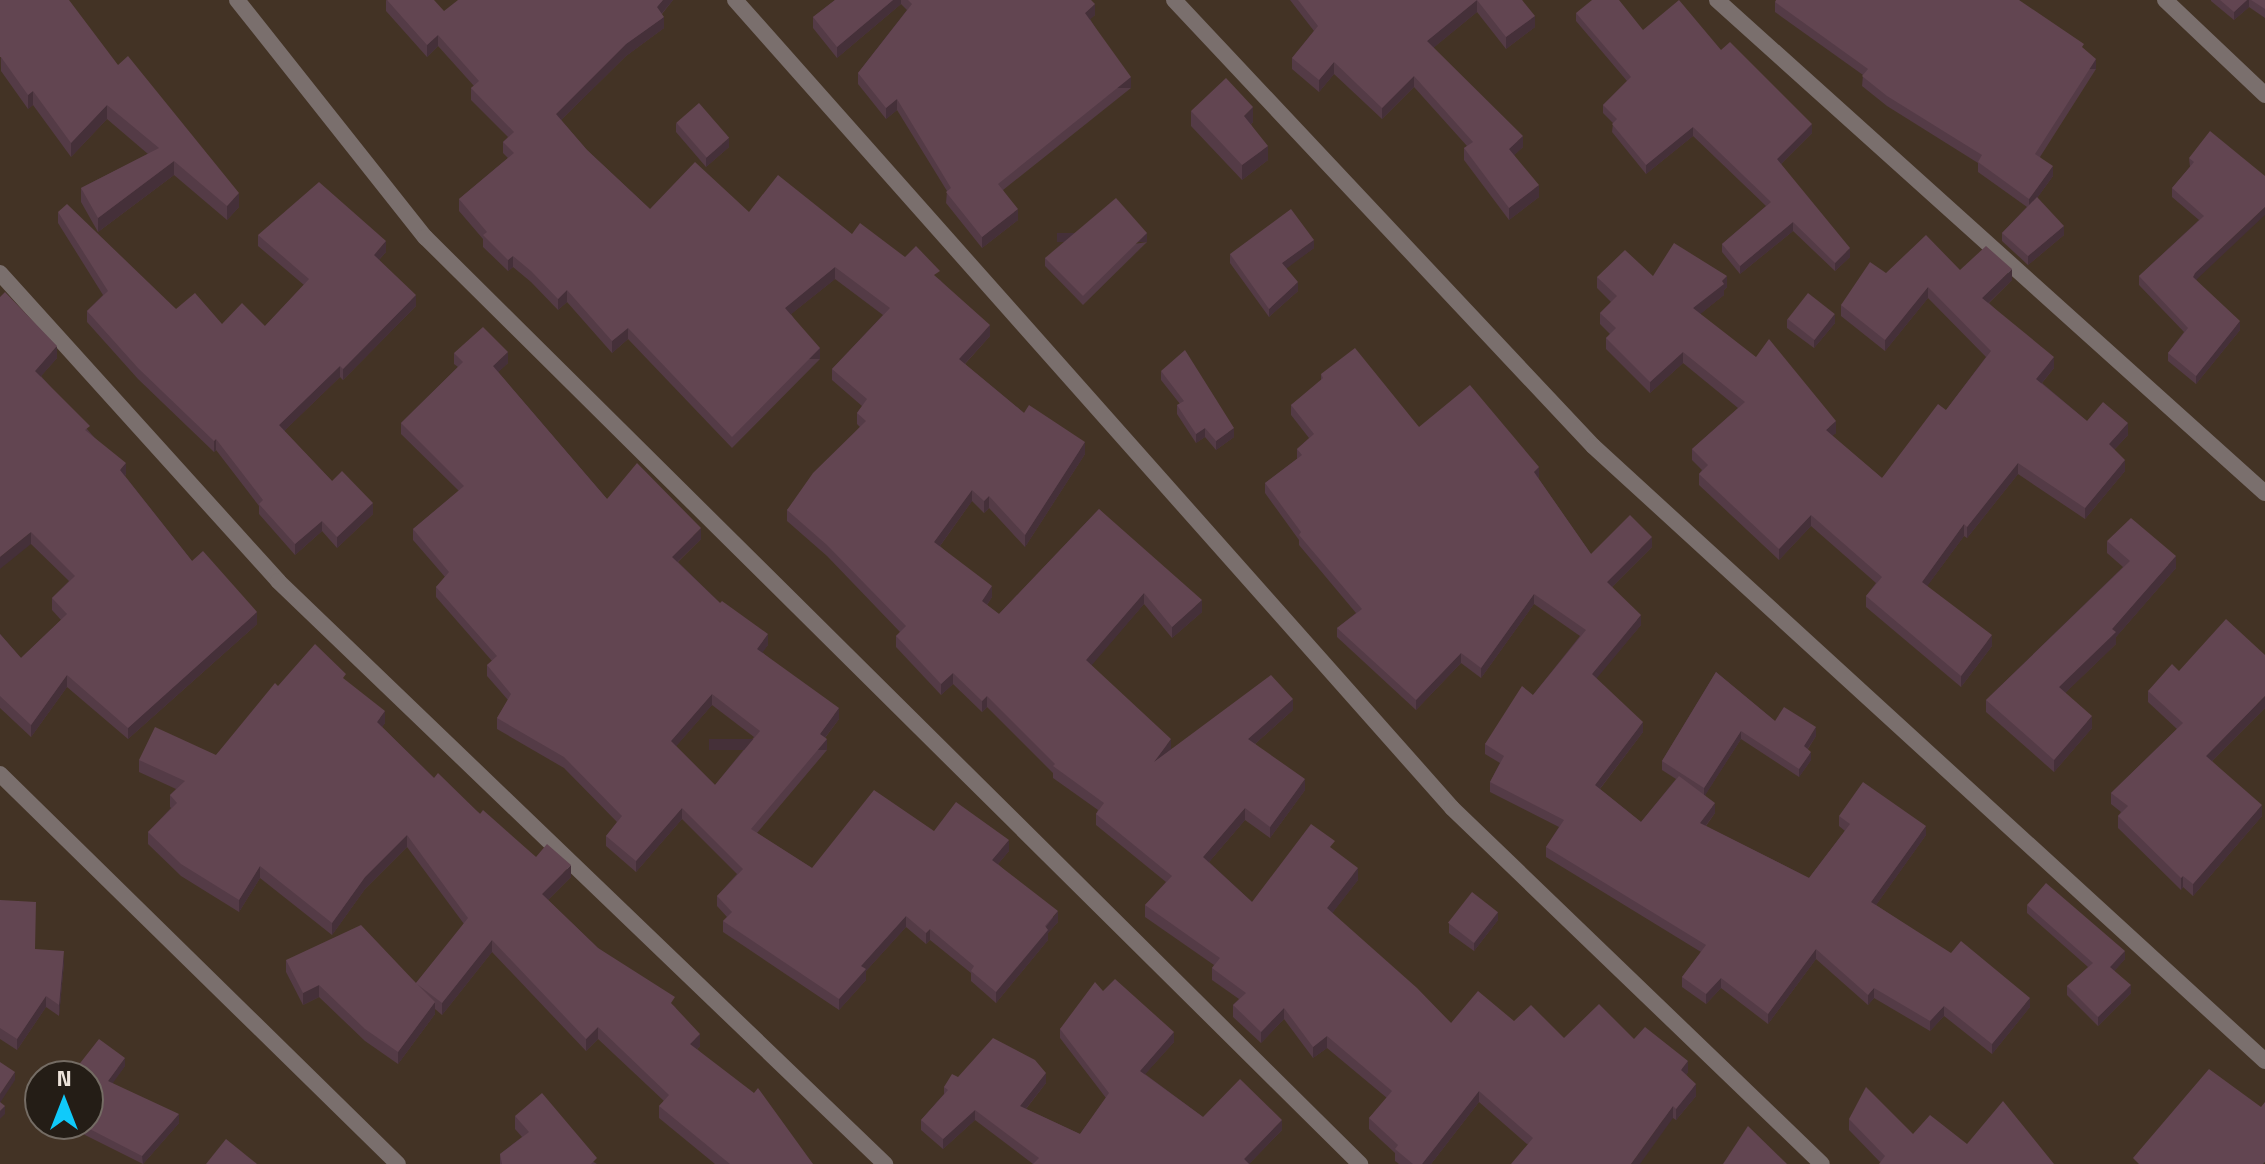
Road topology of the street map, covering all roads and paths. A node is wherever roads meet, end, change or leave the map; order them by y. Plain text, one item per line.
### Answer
1 (237, 0) edge
2 (735, 0) edge
3 (1174, 0) edge
4 (1717, 0) edge
5 (2165, 0) edge
6 (2265, 95) edge
7 (0, 273) edge
8 (2265, 493) edge
9 (0, 774) edge
10 (2265, 1061) edge
11 (398, 1164) edge
12 (885, 1164) edge
13 (1360, 1164) edge
14 (1822, 1164) edge

1 - 13 street
2 - 14 street
3 - 10 street
4 - 8 street
5 - 6 street
7 - 12 street
9 - 11 street

